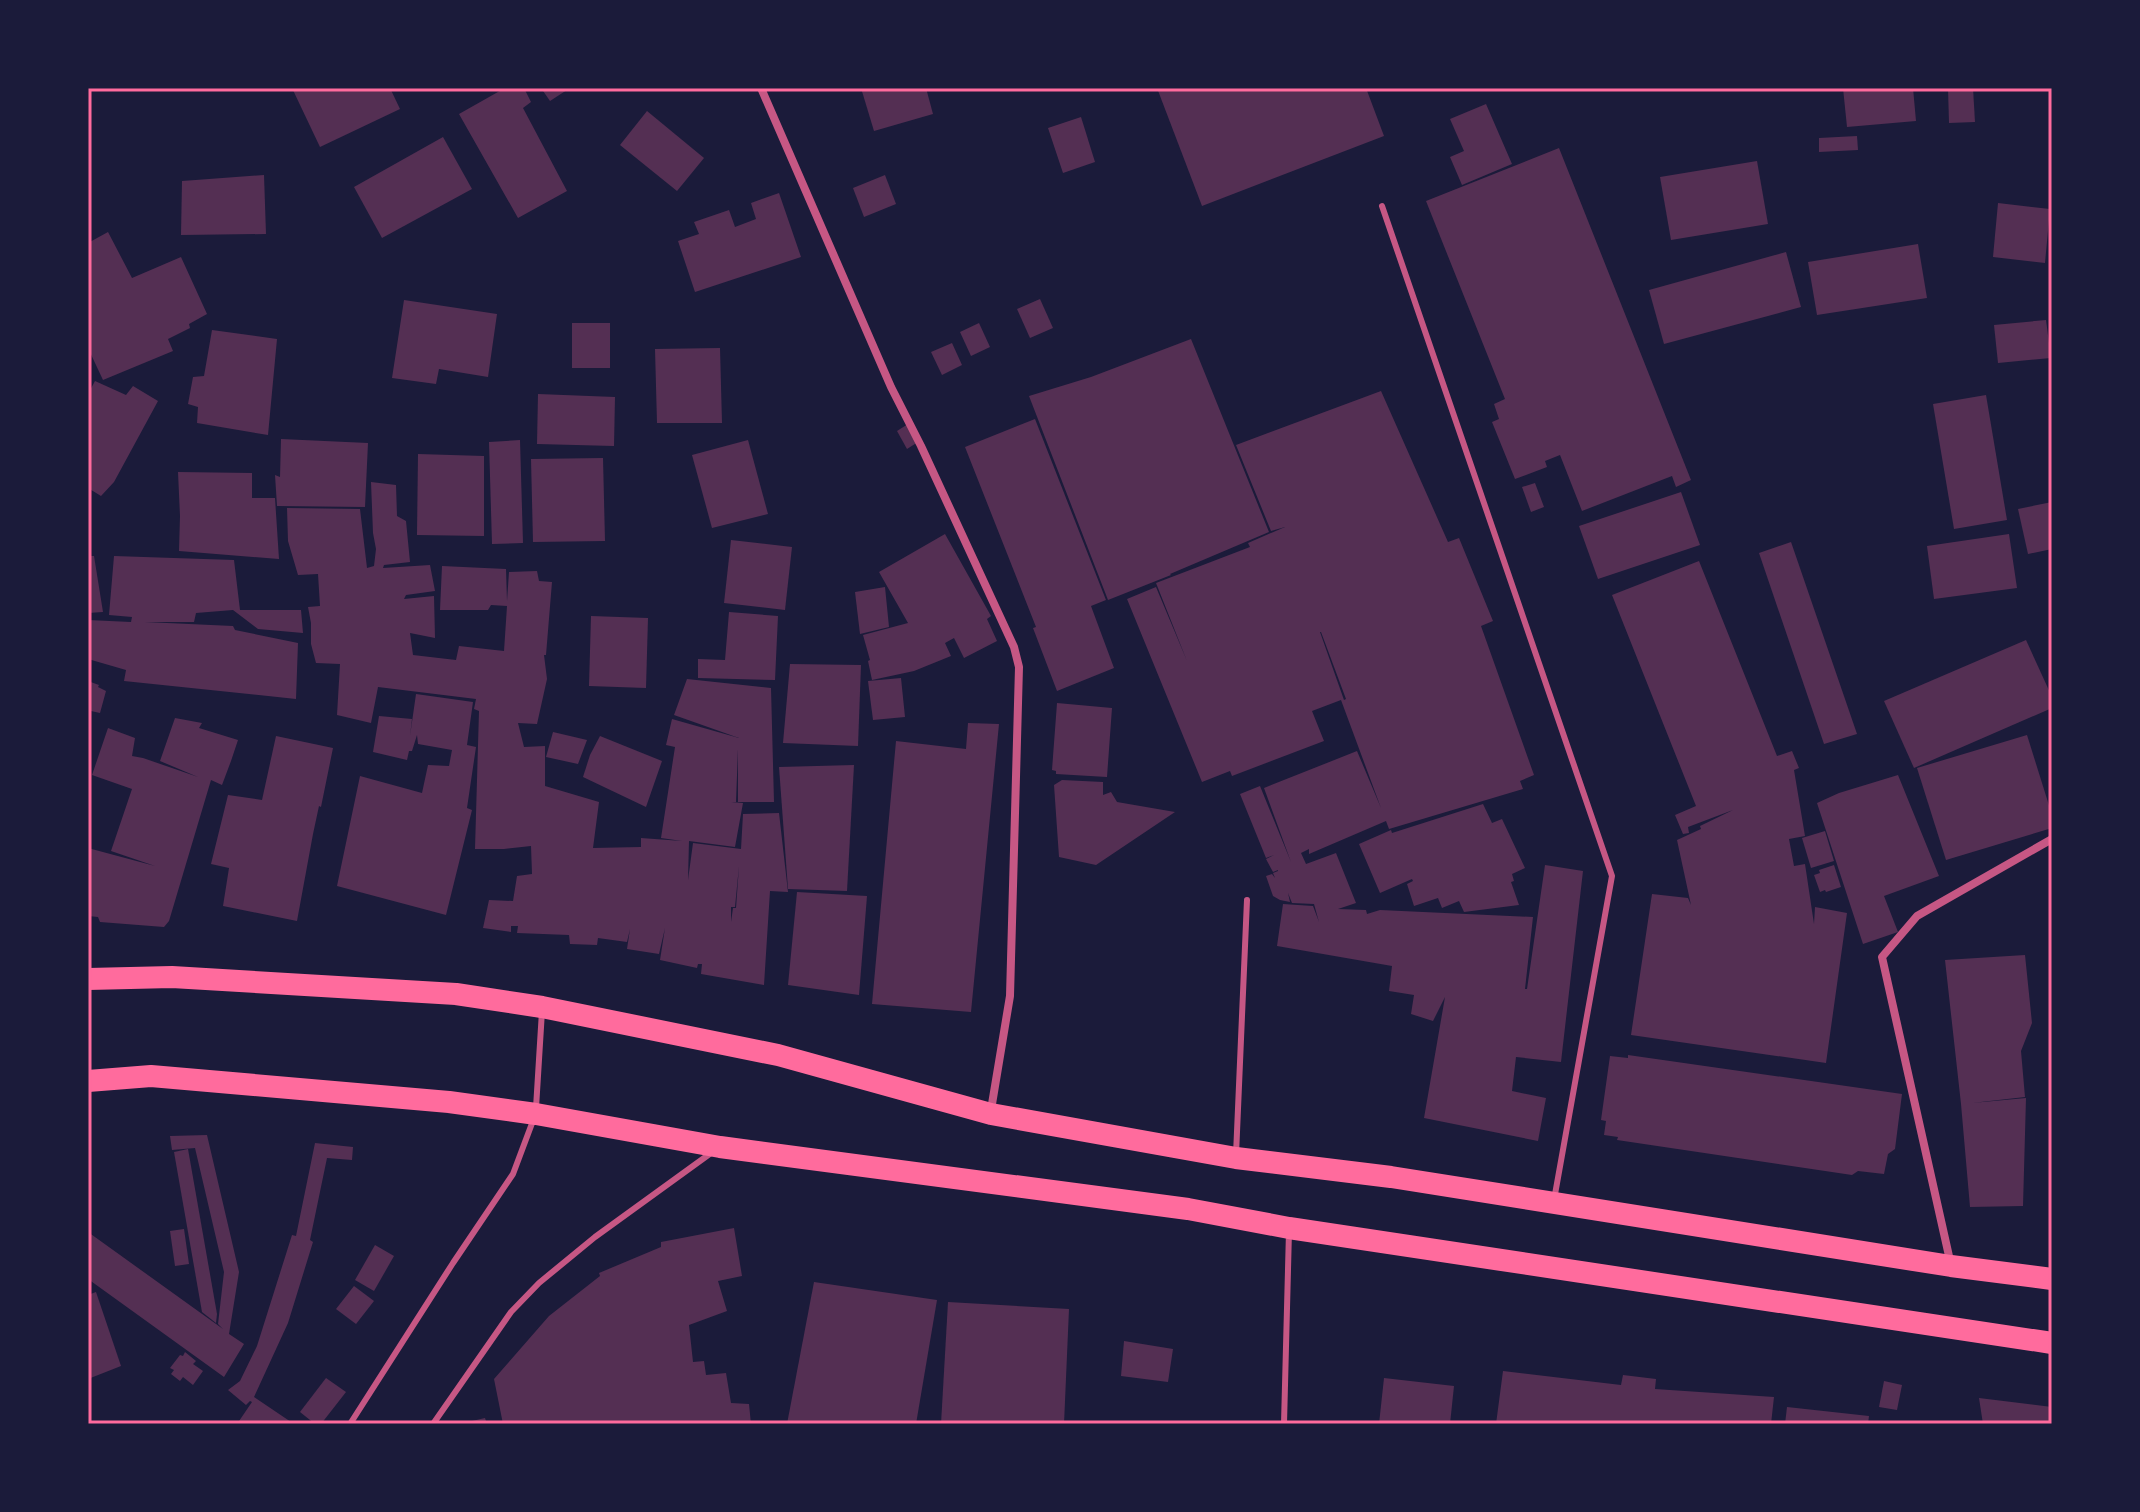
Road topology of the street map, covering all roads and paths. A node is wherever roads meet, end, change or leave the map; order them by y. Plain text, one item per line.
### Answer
1 (761, 88) edge
2 (1382, 206) dead end
3 (2052, 839) edge
4 (1247, 900) dead end
5 (88, 979) edge
6 (542, 1007) junction
7 (88, 1081) edge
8 (536, 1114) junction
9 (991, 1114) junction
10 (720, 1147) junction
11 (1236, 1158) junction
12 (1554, 1204) junction
13 (1289, 1228) junction
14 (1951, 1266) junction
15 (2052, 1279) edge
16 (2052, 1343) edge
17 (350, 1424) edge
18 (433, 1424) edge
19 (1284, 1424) edge

1 - 9 street
2 - 12 lane
3 - 14 street
4 - 11 lane
5 - 6 highway
6 - 8 lane
6 - 9 highway
7 - 8 highway
8 - 10 highway
8 - 17 lane
9 - 11 highway
10 - 13 highway
10 - 18 lane
11 - 12 highway
12 - 14 highway
13 - 16 highway
13 - 19 lane
14 - 15 highway

